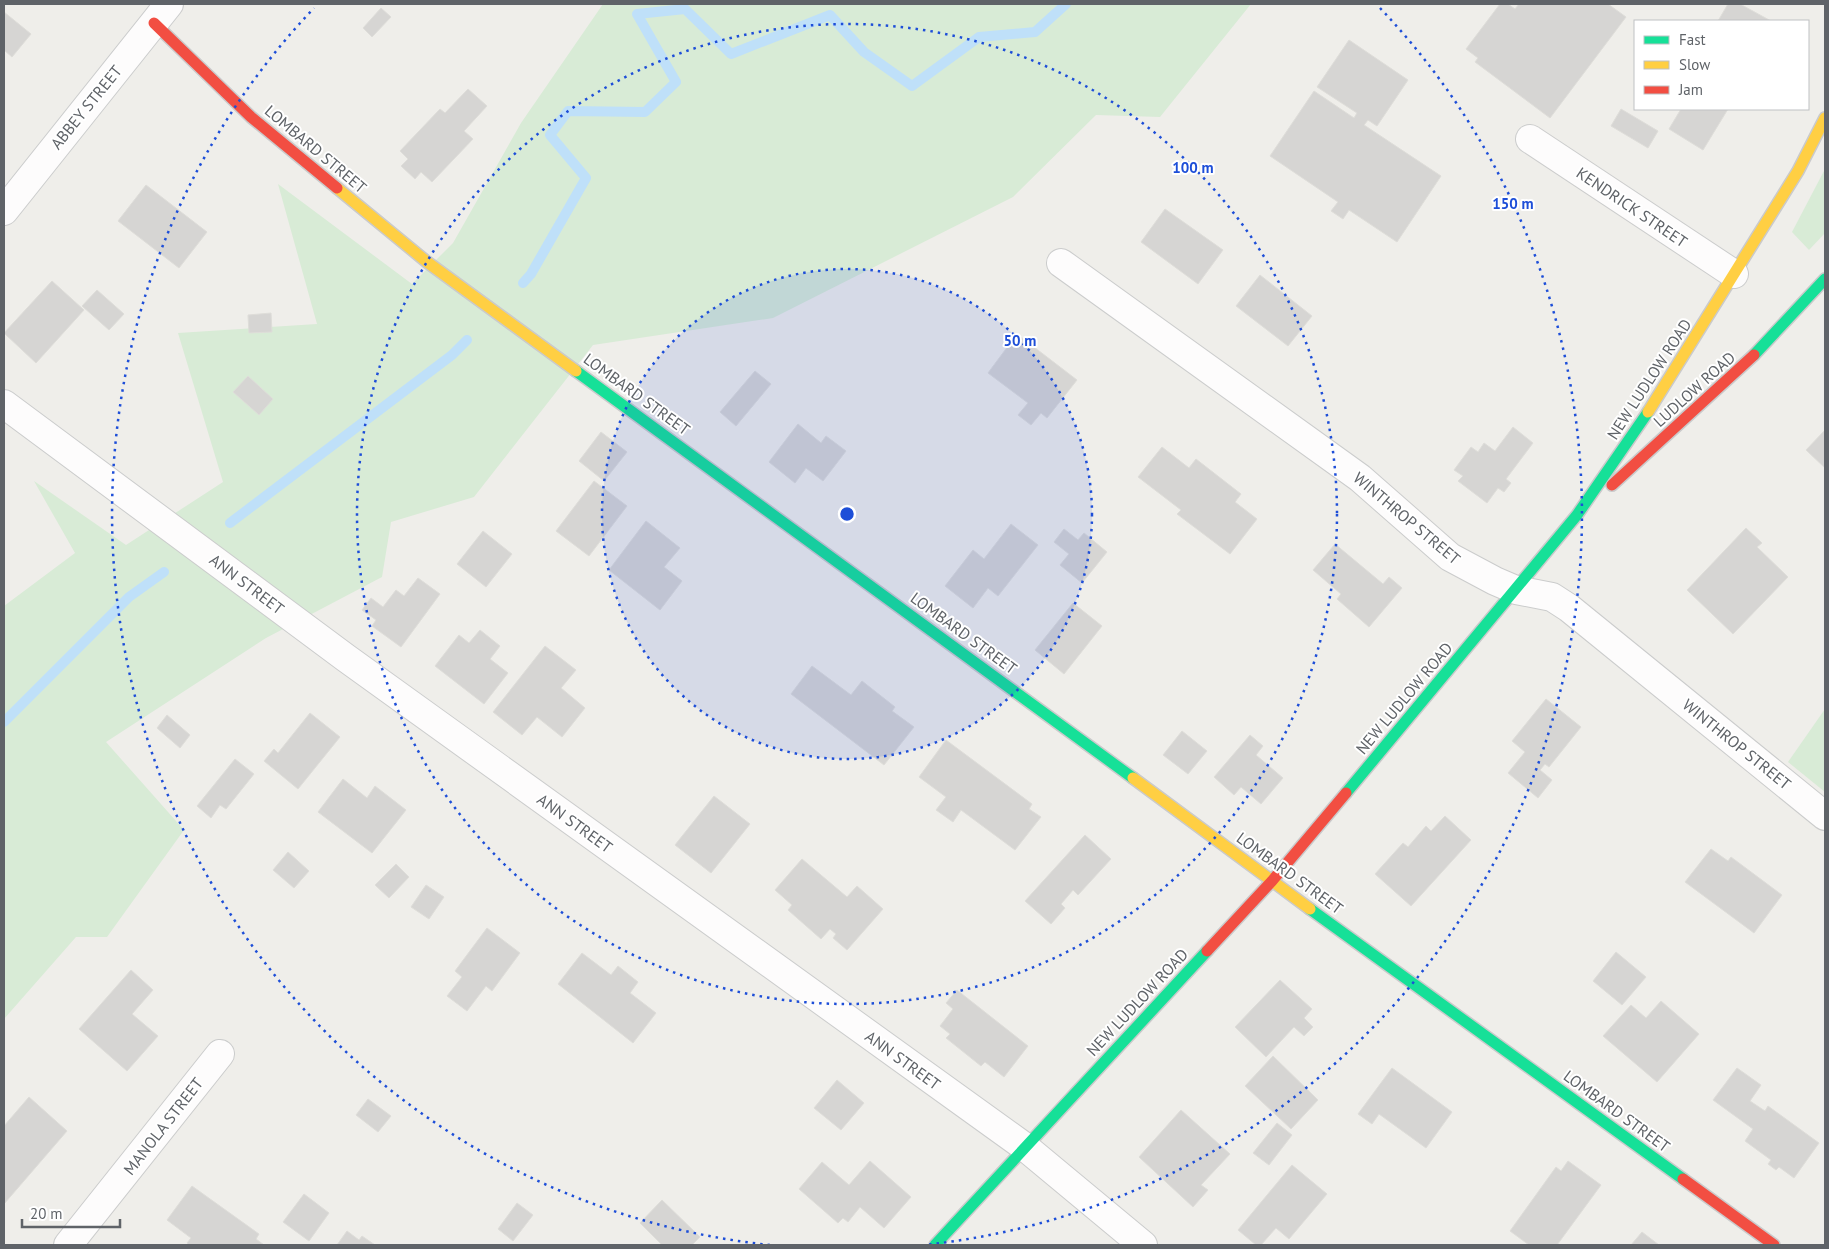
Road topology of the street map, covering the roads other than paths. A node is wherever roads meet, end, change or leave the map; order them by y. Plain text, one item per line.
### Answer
1 (161, 13) edge
2 (1825, 118) edge
3 (1530, 139) dead end
4 (4, 211) edge
5 (1061, 264) dead end
6 (1734, 274) junction
7 (1825, 279) edge
8 (4, 404) edge
9 (1577, 516) junction
10 (1516, 590) junction
11 (1825, 816) edge
12 (1272, 881) junction
13 (220, 1054) dead end
14 (1025, 1147) junction
15 (70, 1245) edge
16 (936, 1245) edge
17 (1143, 1245) edge
18 (1774, 1245) edge

1 - 4 street, ABBEY STREET
1 - 12 street, LOMBARD STREET
2 - 6 street, NEW LUDLOW ROAD
3 - 6 street, KENDRICK STREET
5 - 10 street, WINTHROP STREET
6 - 9 street, NEW LUDLOW ROAD
7 - 9 street, LUDLOW ROAD
8 - 14 street, ANN STREET
9 - 10 street, NEW LUDLOW ROAD
10 - 11 street, WINTHROP STREET
10 - 12 street, NEW LUDLOW ROAD
12 - 14 street, NEW LUDLOW ROAD
12 - 18 street, LOMBARD STREET
13 - 15 street, MANOLA STREET
14 - 16 street, NEW LUDLOW ROAD
14 - 17 street, ANN STREET

